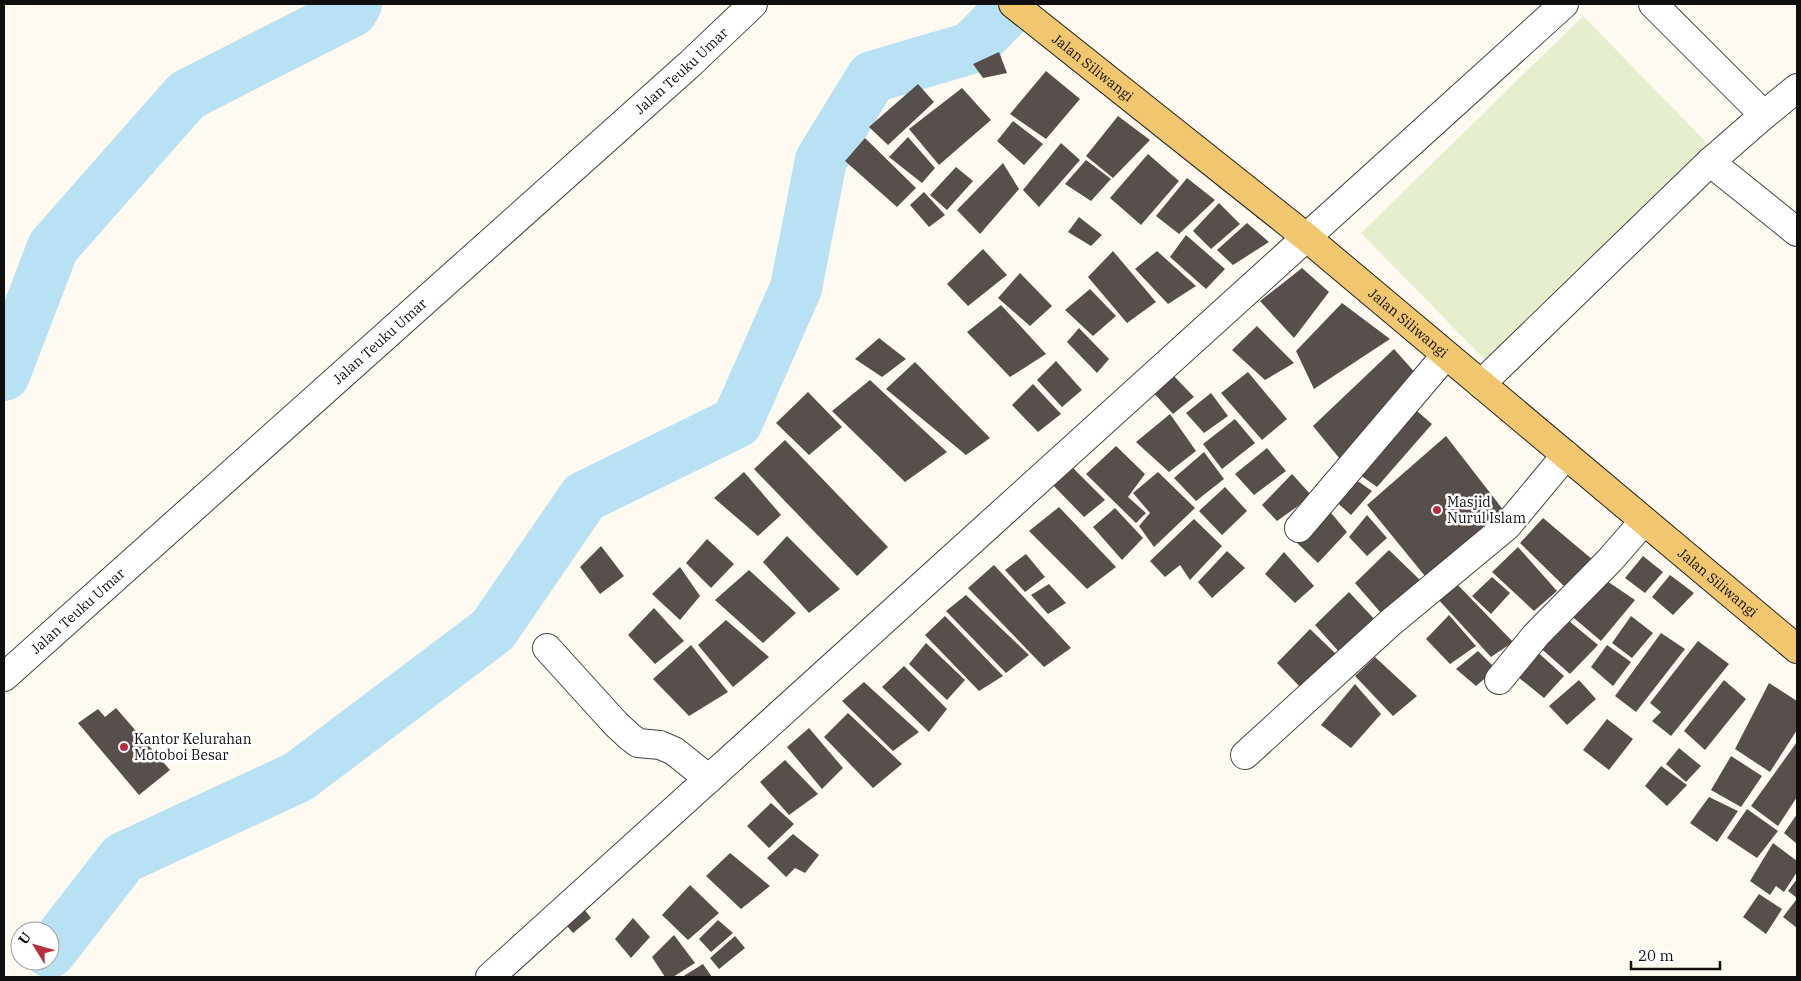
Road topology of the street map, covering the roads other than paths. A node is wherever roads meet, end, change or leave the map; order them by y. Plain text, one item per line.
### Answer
1 (753, 4) edge
2 (1564, 4) edge
3 (1653, 4) edge
4 (1023, 12) edge
5 (1797, 88) edge
6 (1764, 115) junction
7 (1710, 162) junction
8 (1797, 232) edge
9 (1306, 237) junction
10 (1446, 355) junction
11 (1481, 384) junction
12 (1566, 455) junction
13 (1644, 520) junction
14 (1299, 528) dead end
15 (547, 648) dead end
16 (1797, 649) edge
17 (4, 677) edge
18 (1499, 680) dead end
19 (1246, 755) dead end
20 (709, 779) junction
21 (490, 977) edge

1 - 17 street, Jalan Teuku Umar
2 - 9 street
3 - 6 street
4 - 9 main road, Jalan Siliwangi
5 - 6 street
6 - 7 street
7 - 8 street
7 - 11 street
9 - 10 main road, Jalan Siliwangi
9 - 20 street
10 - 11 main road, Jalan Siliwangi
10 - 14 street
11 - 12 main road, Jalan Siliwangi
12 - 13 main road, Jalan Siliwangi
12 - 19 street
13 - 16 main road, Jalan Siliwangi
13 - 18 street
15 - 20 street
20 - 21 street

